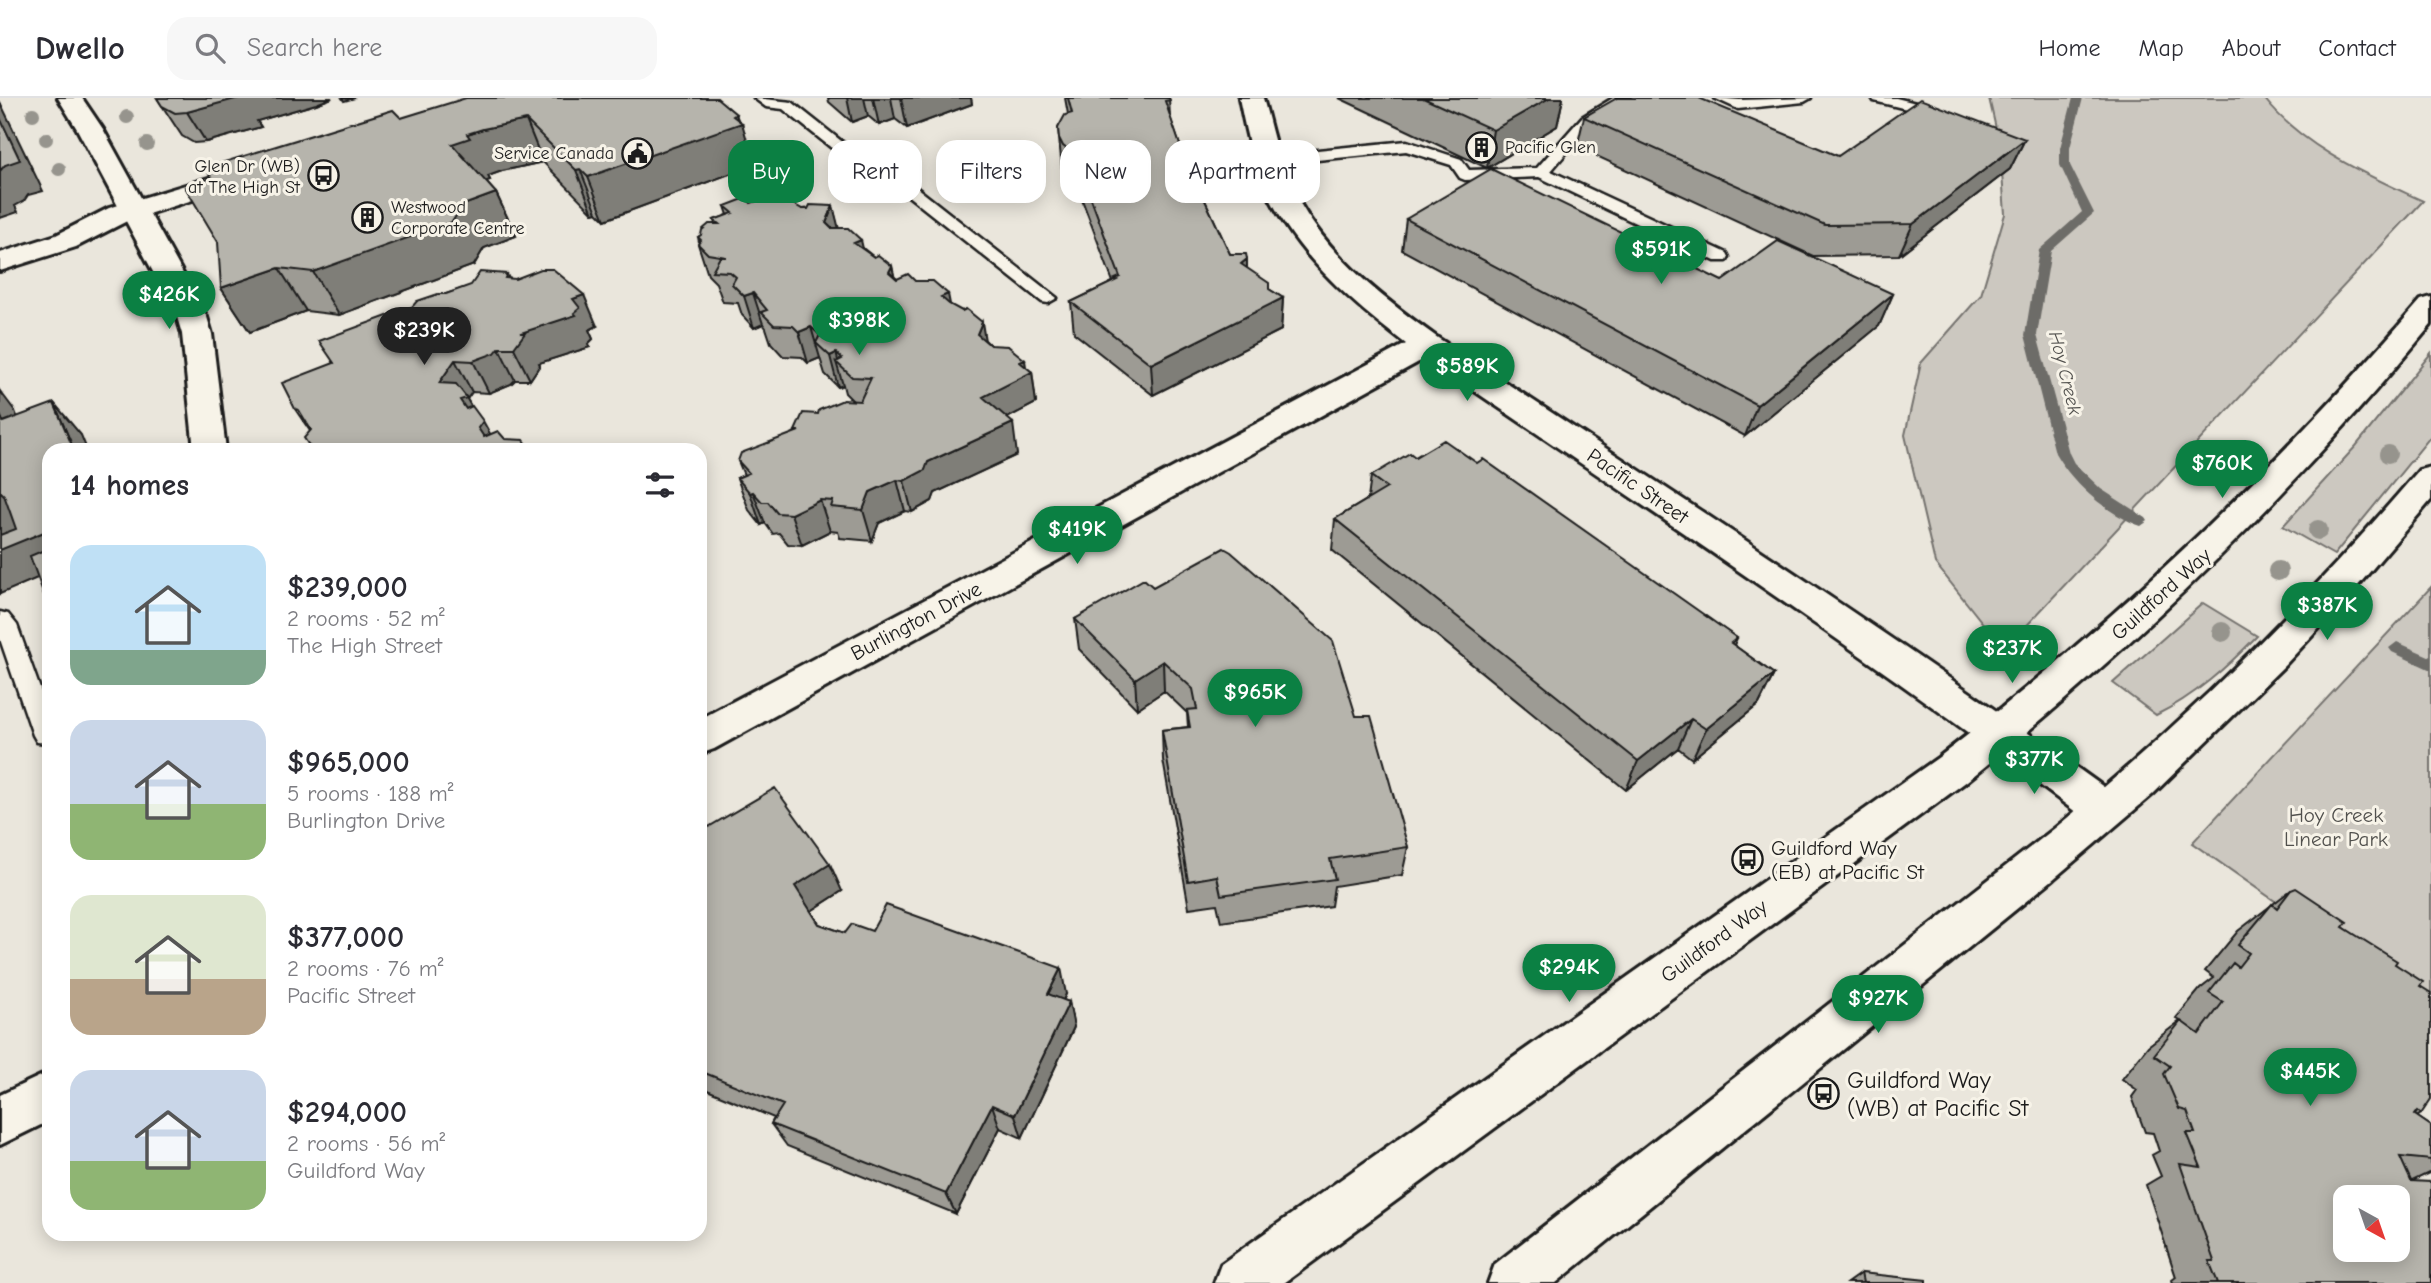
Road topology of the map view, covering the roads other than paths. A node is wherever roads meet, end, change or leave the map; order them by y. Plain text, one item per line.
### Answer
1 (70, 98) edge
2 (761, 98) edge
3 (1251, 98) edge
4 (1623, 98) edge
5 (1721, 98) edge
6 (1804, 98) edge
7 (1879, 98) edge
8 (1923, 109) edge
9 (1263, 140) edge
10 (1320, 155) edge
11 (267, 167) edge
12 (1541, 172) junction
13 (1286, 203) edge
14 (126, 212) junction
15 (0, 235) edge
16 (1721, 257) dead end
17 (0, 262) edge
18 (1048, 298) dead end
19 (2431, 306) edge
20 (1427, 345) junction
21 (209, 443) edge
22 (2431, 478) edge
23 (0, 620) edge
24 (42, 718) edge
25 (2000, 733) junction
26 (707, 734) edge
27 (2104, 810) junction
28 (42, 1098) edge
29 (0, 1121) edge
30 (1240, 1283) edge
31 (1514, 1283) edge

1 - 14 street
2 - 18 lane
3 - 9 street, Pacific Street
4 - 12 lane
5 - 6 lane
7 - 8 lane
10 - 12 lane
11 - 14 street
12 - 16 lane
13 - 20 street, Pacific Street
14 - 15 street
14 - 17 street
14 - 21 street
19 - 25 street, Guildford Way
20 - 25 street, Pacific Street
20 - 26 street, Burlington Drive
22 - 27 street
23 - 24 lane
25 - 27 street, Pacific Street
25 - 30 street, Guildford Way
27 - 31 street
28 - 29 street

